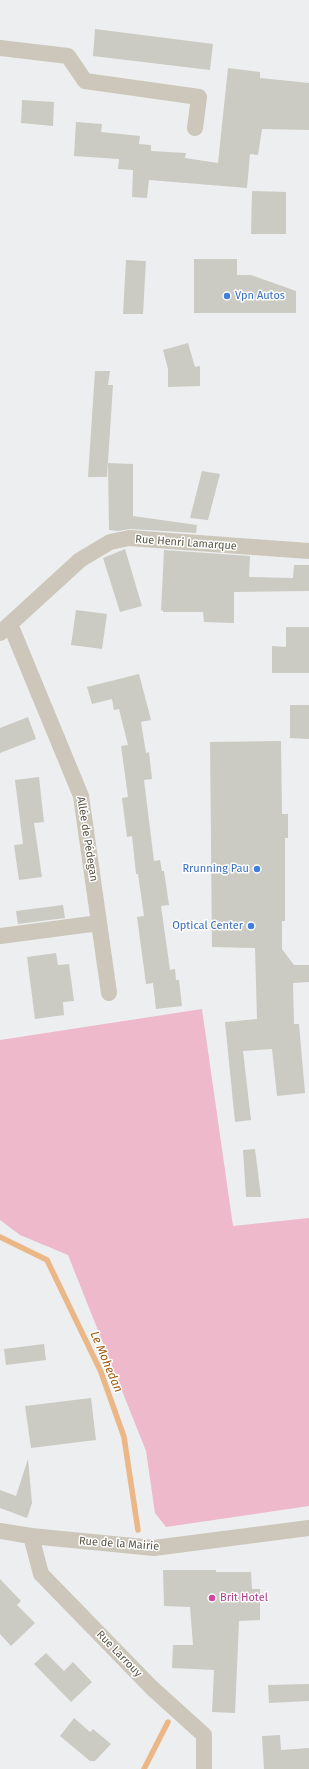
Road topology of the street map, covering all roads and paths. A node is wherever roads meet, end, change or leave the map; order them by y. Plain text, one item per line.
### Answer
1 (0, 48) edge
2 (195, 128) dead end
3 (309, 551) edge
4 (5, 629) edge
5 (99, 923) junction
6 (0, 936) edge
7 (109, 993) dead end
8 (309, 1528) edge
9 (0, 1531) edge
10 (30, 1536) junction
11 (204, 1769) edge

1 - 2 street
3 - 4 street, Rue Henri Lamarque
4 - 5 street, Allée de Pédegan
5 - 6 street
5 - 7 street, Allée de Pédegan
8 - 10 street, Rue de la Mairie
9 - 10 street, Rue de la Mairie
10 - 11 street, Rue Larrouy

